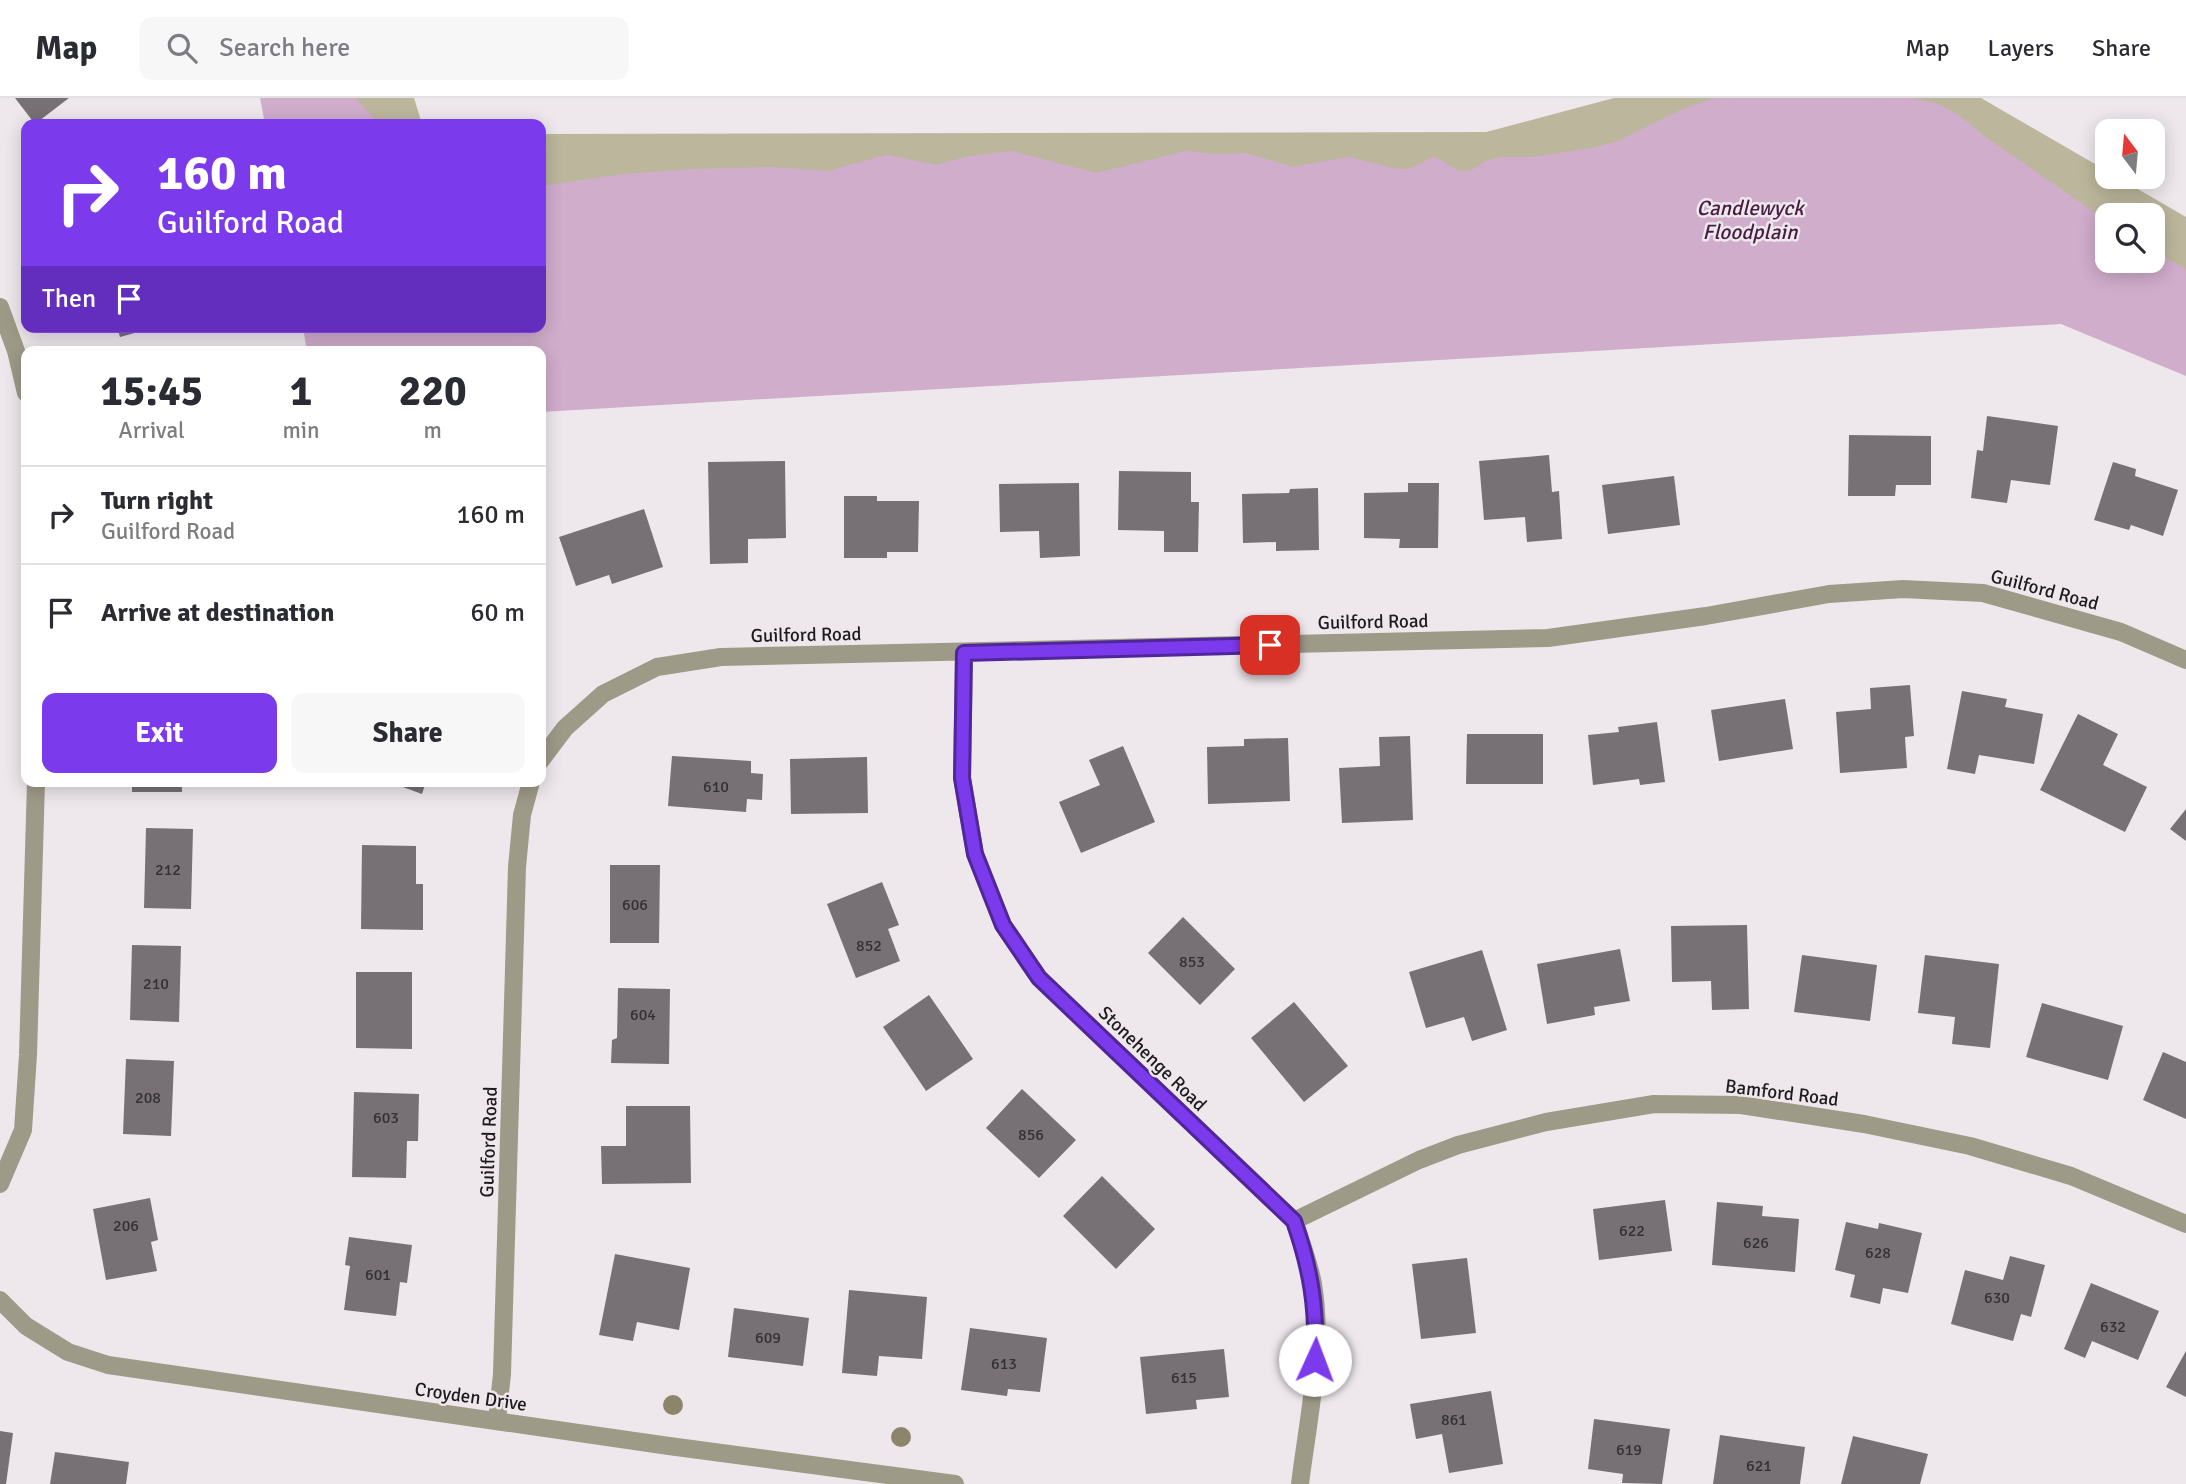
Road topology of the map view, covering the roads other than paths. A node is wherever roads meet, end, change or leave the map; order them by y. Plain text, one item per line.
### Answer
1 (0, 307) edge
2 (21, 372) edge
3 (964, 653) junction
4 (2186, 660) edge
5 (546, 753) edge
6 (36, 787) edge
7 (530, 787) edge
8 (0, 1184) edge
9 (1294, 1221) junction
10 (2186, 1224) edge
11 (0, 1300) edge
12 (497, 1420) junction
13 (955, 1484) edge
14 (1300, 1484) edge

1 - 2 street
3 - 4 street, Guilford Road
3 - 5 street, Guilford Road
3 - 9 street, Stonehenge Road
6 - 8 street
7 - 12 street, Guilford Road
9 - 10 street, Bamford Road
9 - 14 street, Stonehenge Road
11 - 12 street, Croyden Drive
12 - 13 street, Croyden Drive

